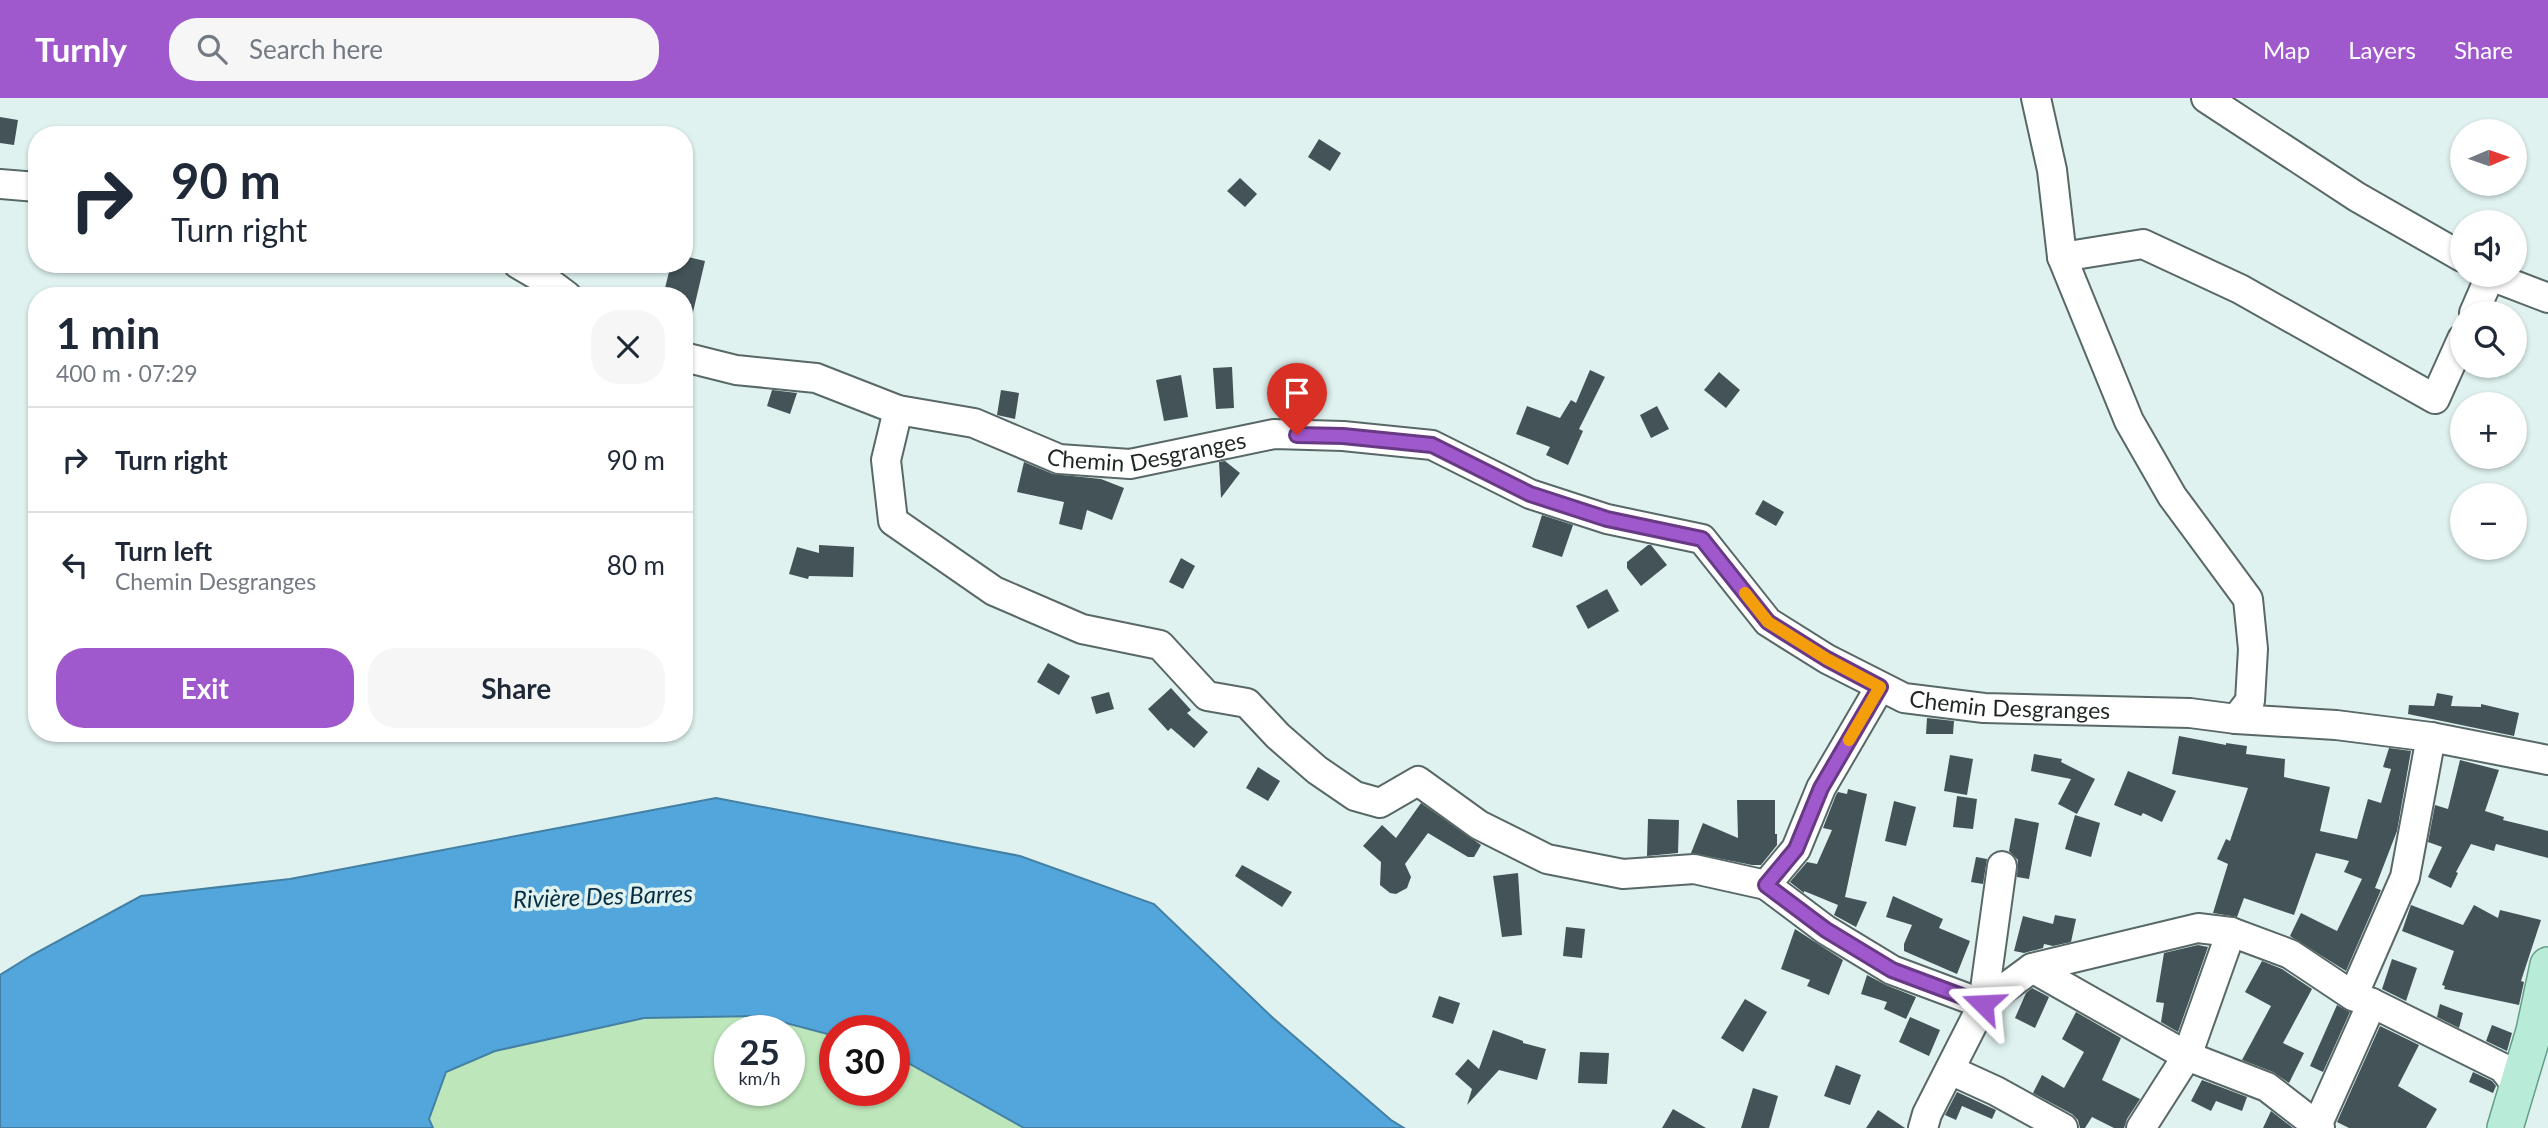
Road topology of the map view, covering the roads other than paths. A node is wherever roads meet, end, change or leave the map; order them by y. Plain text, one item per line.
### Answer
1 (2036, 98) edge
2 (2206, 98) edge
3 (0, 184) edge
4 (28, 186) edge
5 (2450, 250) edge
6 (2062, 257) junction
7 (533, 273) edge
8 (555, 287) edge
9 (2518, 287) edge
10 (2548, 298) edge
11 (693, 359) edge
12 (2450, 366) edge
13 (898, 410) junction
14 (1880, 687) junction
15 (2236, 719) junction
16 (2431, 737) junction
17 (2548, 760) edge
18 (2002, 866) dead end
19 (1766, 885) junction
20 (2231, 932) junction
21 (2548, 965) edge
22 (2032, 968) junction
23 (2363, 1000) junction
24 (1983, 1004) junction
25 (2186, 1056) junction
26 (1950, 1070) junction
27 (2518, 1087) junction
28 (2318, 1127) edge
29 (1923, 1128) edge
30 (2063, 1128) edge
31 (2140, 1128) edge
32 (2505, 1128) edge

1 - 6 street
2 - 5 street
3 - 4 street
6 - 12 street
6 - 15 street
7 - 8 street
9 - 10 street
11 - 13 street, Chemin Desgranges
13 - 14 street, Chemin Desgranges
13 - 19 street
14 - 15 street, Chemin Desgranges
14 - 19 street
15 - 16 street, Chemin Desgranges
16 - 17 street, Chemin Desgranges
16 - 23 street
18 - 24 street
19 - 24 street
20 - 22 street
20 - 23 street
20 - 25 street
21 - 27 main road
22 - 24 street
22 - 25 street
23 - 27 street
23 - 28 street
24 - 26 street
25 - 28 street
25 - 31 street
26 - 29 street
26 - 30 street
27 - 32 main road

